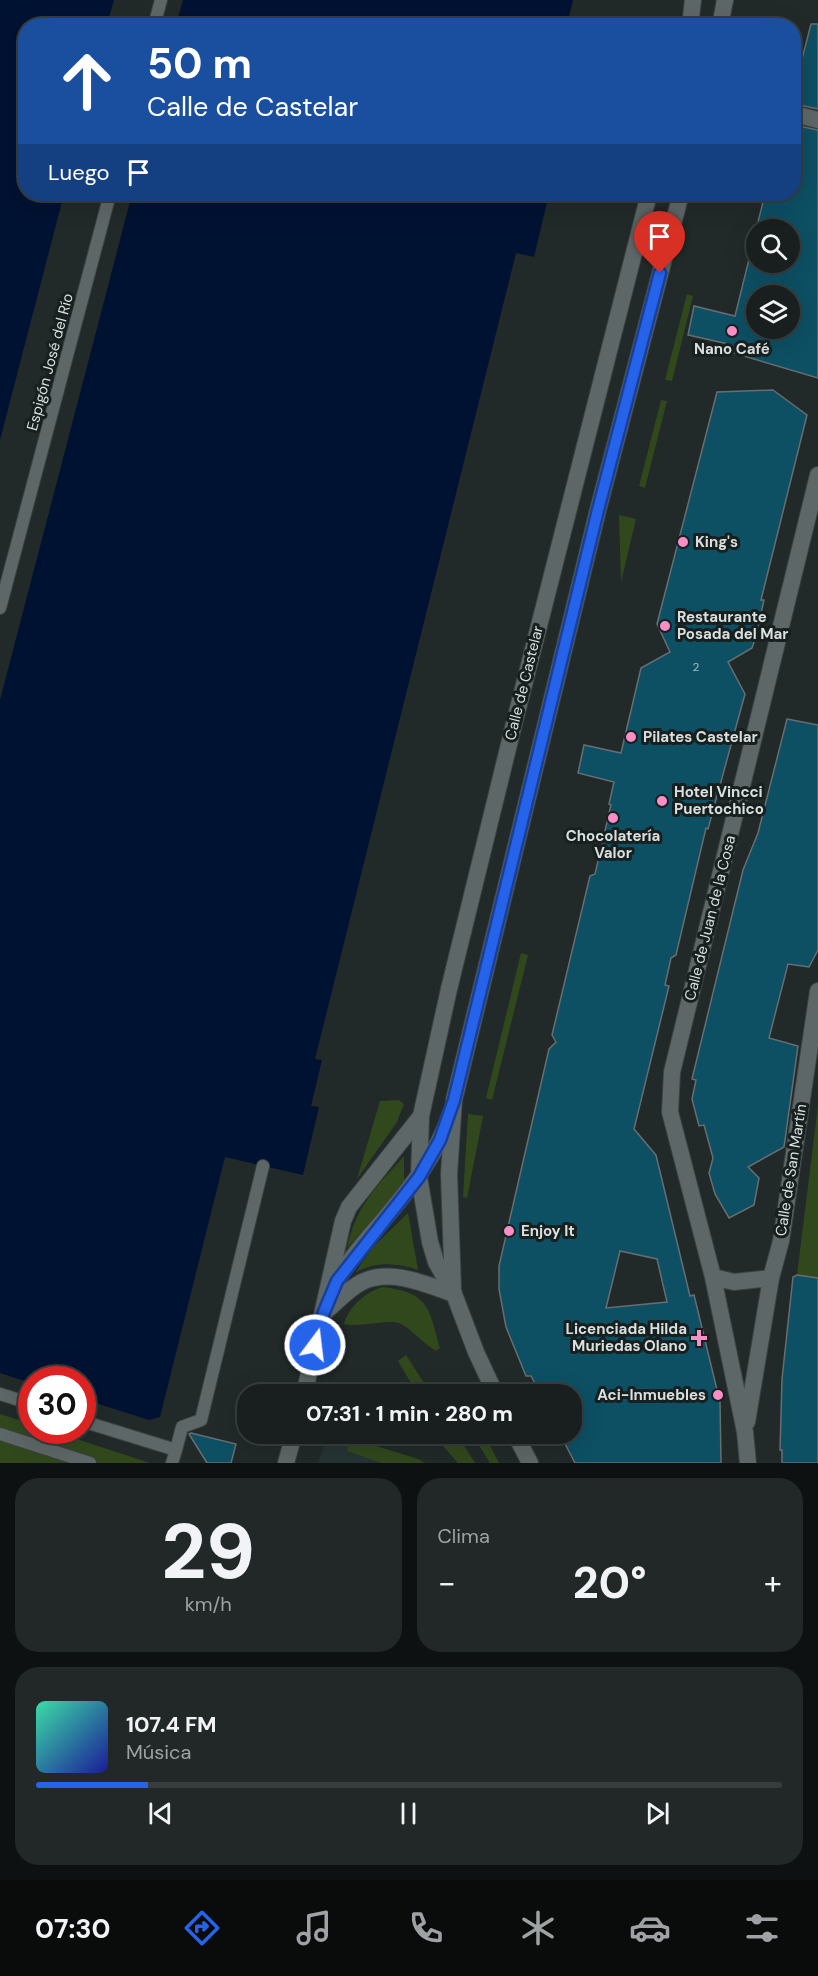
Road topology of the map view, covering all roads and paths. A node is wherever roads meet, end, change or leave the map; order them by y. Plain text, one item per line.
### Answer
1 (161, 0) edge
2 (693, 0) edge
3 (725, 0) edge
4 (156, 18) edge
5 (691, 18) edge
6 (722, 18) edge
7 (801, 116) edge
8 (818, 120) edge
9 (108, 201) edge
10 (647, 201) edge
11 (679, 201) edge
12 (818, 475) edge
13 (0, 608) edge
14 (818, 991) edge
15 (454, 1100) junction
16 (421, 1116) junction
17 (263, 1166) dead end
18 (419, 1177) junction
19 (713, 1277) junction
20 (771, 1278) junction
21 (454, 1294) junction
22 (324, 1312) junction
23 (307, 1384) edge
24 (491, 1384) edge
25 (0, 1394) edge
26 (18, 1400) edge
27 (96, 1425) edge
28 (745, 1432) junction
29 (0, 1434) edge
30 (291, 1444) edge
31 (520, 1444) edge
32 (176, 1450) junction
33 (90, 1463) edge
34 (172, 1463) edge
35 (286, 1463) edge
36 (530, 1463) edge
37 (748, 1463) edge

1 - 4 lane
2 - 5 main road
3 - 6 main road
7 - 8 main road
9 - 13 lane, Espigón José del Río
10 - 16 main road, Calle de Castelar
11 - 15 main road, Calle de Castelar
12 - 19 main road, Calle de Juan de la Cosa
14 - 20 main road, Calle de San Martín
15 - 18 main road, Calle de Castelar
15 - 21 main road, Calle de Castelar
16 - 18 main road, Calle de Castelar
16 - 22 main road
17 - 32 lane
18 - 21 main road, Calle de Castelar
18 - 22 main road
19 - 20 main road
19 - 28 main road, Calle de Juan de la Cosa
20 - 28 main road, Calle de San Martín
21 - 22 main road
21 - 24 main road, Calle de Castelar
22 - 23 main road
25 - 26 lane
27 - 32 lane
28 - 37 main road
29 - 33 lane
30 - 35 main road
31 - 36 main road
32 - 34 lane

